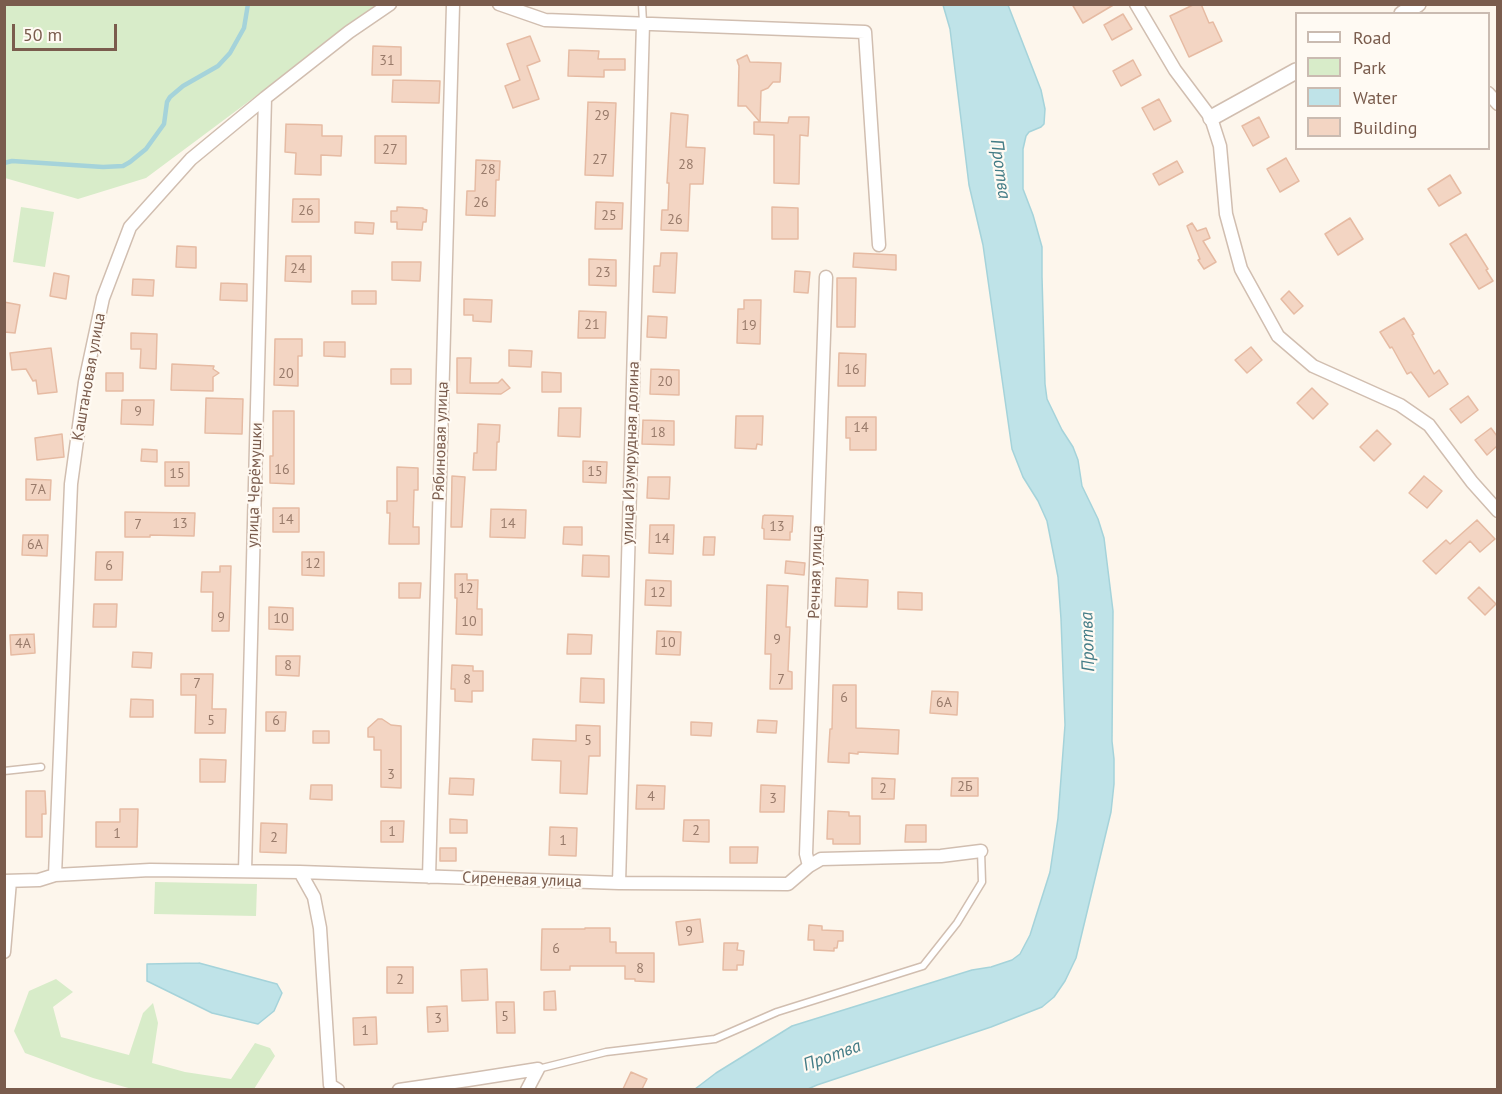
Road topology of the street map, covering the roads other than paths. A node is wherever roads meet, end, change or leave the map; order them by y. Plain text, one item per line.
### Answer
1 (390, 4) edge
2 (448, 4) edge
3 (500, 4) edge
4 (642, 4) edge
5 (1136, 4) edge
6 (454, 5) edge
7 (643, 23) junction
8 (1295, 72) edge
9 (265, 98) junction
10 (1211, 118) junction
11 (879, 244) dead end
12 (826, 277) dead end
13 (1497, 511) edge
14 (41, 767) dead end
15 (4, 771) edge
16 (981, 851) joint
17 (809, 866) junction
18 (244, 872) junction
19 (300, 872) junction
20 (55, 875) junction
21 (429, 877) junction
22 (7, 881) edge
23 (619, 884) junction
24 (4, 952) edge
25 (538, 1069) junction
26 (338, 1089) edge
27 (399, 1089) edge
28 (527, 1089) edge

1 - 9 street, Каштановая улица
2 - 6 street
3 - 7 street
4 - 7 lane
5 - 10 street
6 - 21 street, Рябиновая улица
7 - 11 street
7 - 23 street, улица Изумрудная долина
8 - 10 street
9 - 18 street, улица Черёмушки
9 - 20 street, Каштановая улица
10 - 13 street
12 - 17 street, Речная улица
14 - 15 lane
16 - 17 street, Сиреневая улица
16 - 25 lane
17 - 23 street, Сиреневая улица
18 - 19 street, Сиреневая улица
18 - 20 street, Сиреневая улица
19 - 21 street, Сиреневая улица
19 - 26 street
20 - 22 street, Сиреневая улица
21 - 23 street, Сиреневая улица
22 - 24 street
25 - 27 street
25 - 28 street

